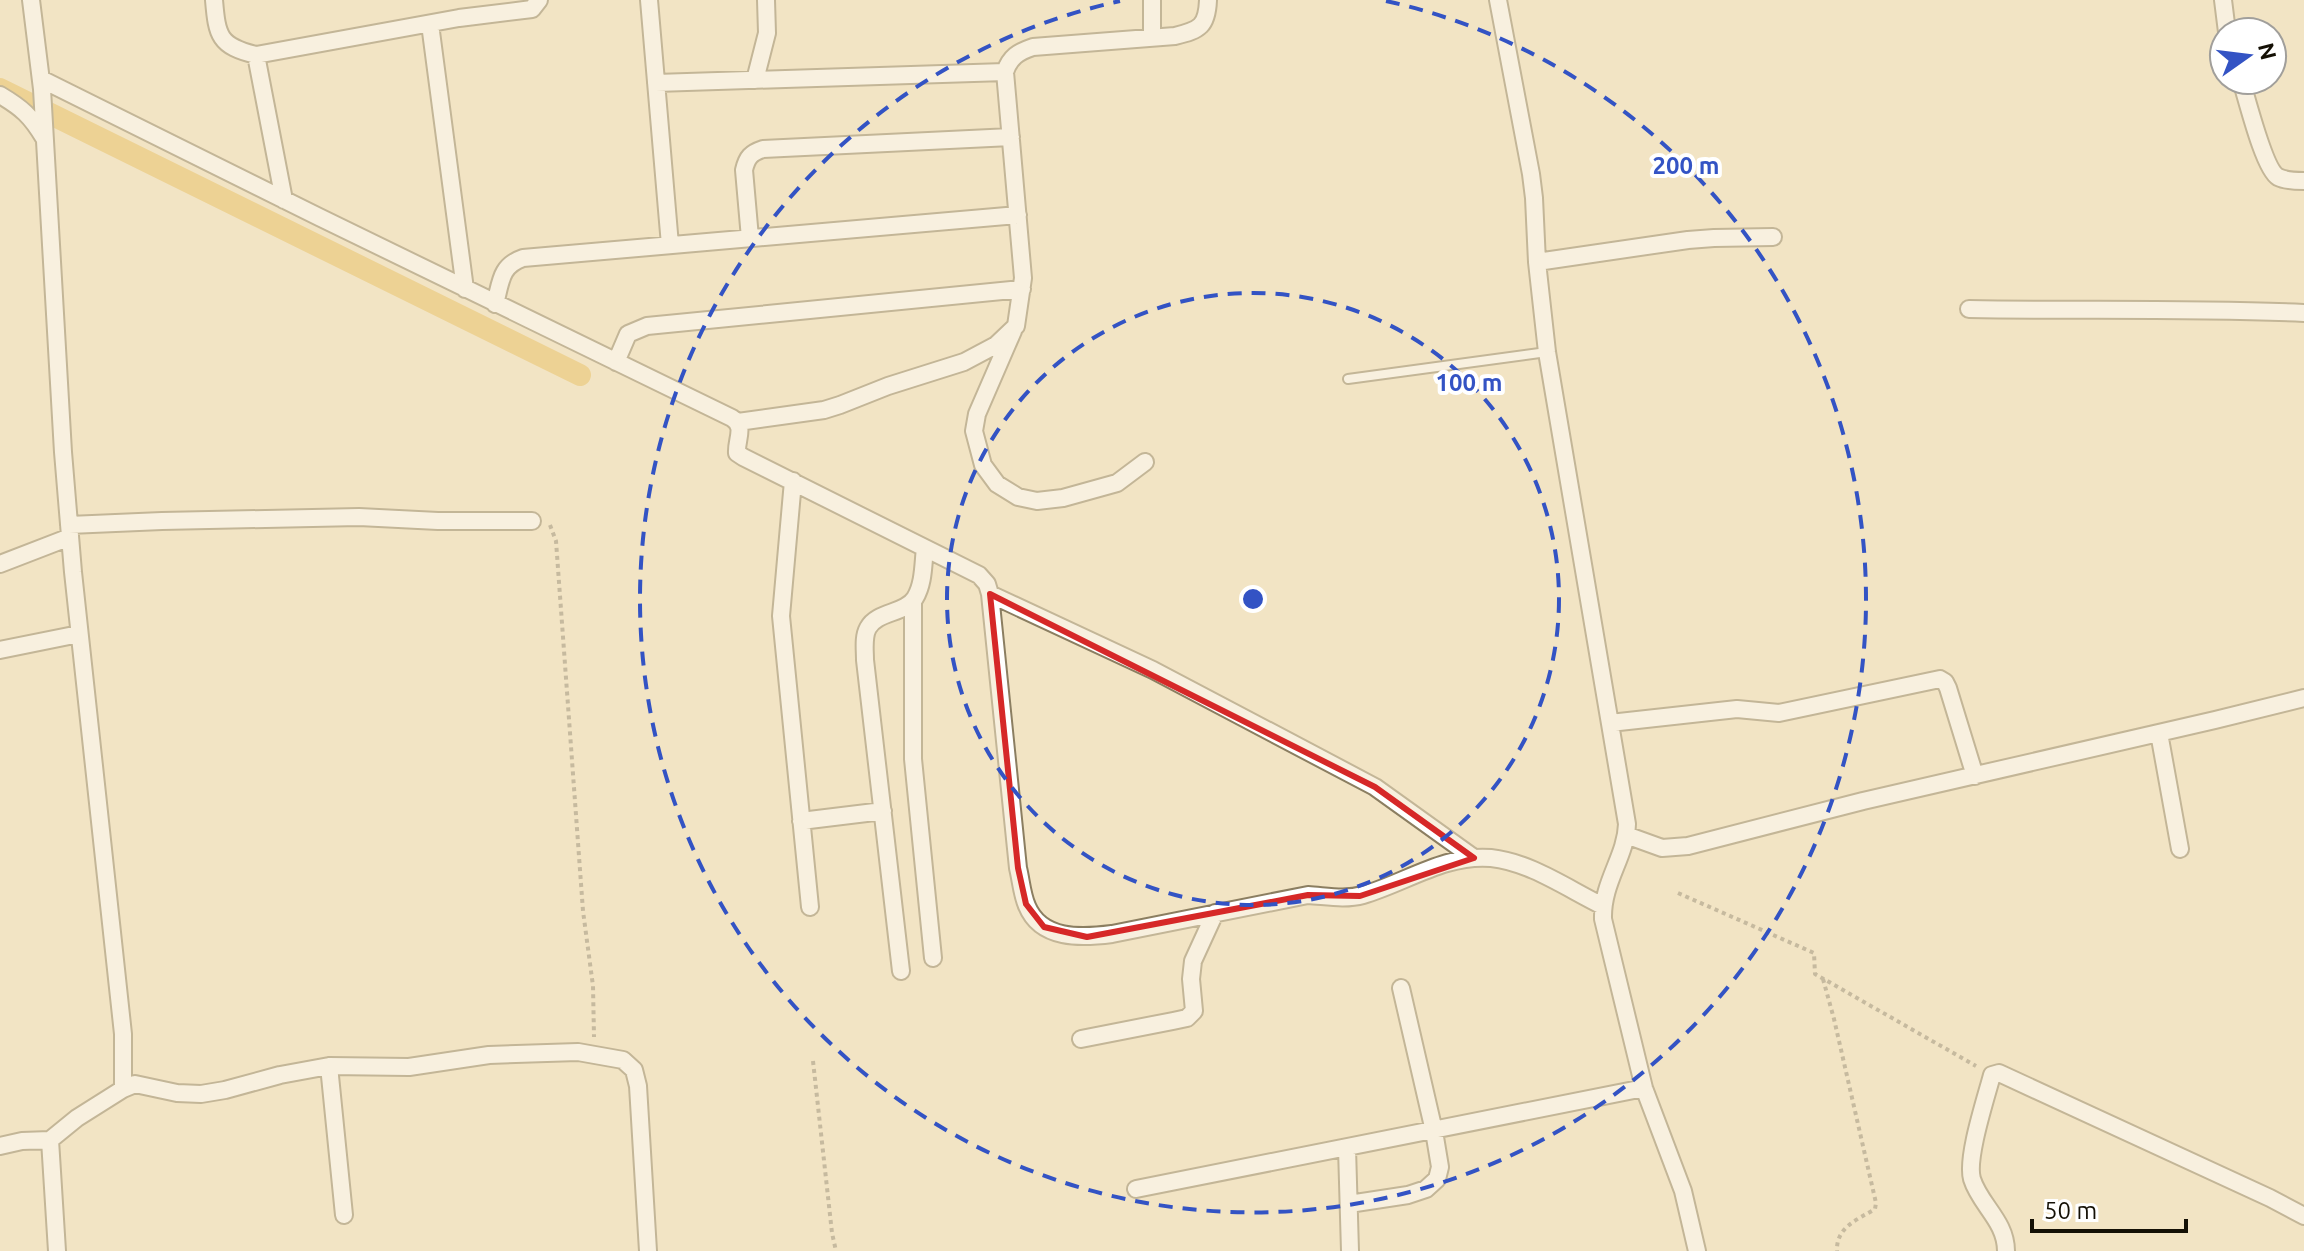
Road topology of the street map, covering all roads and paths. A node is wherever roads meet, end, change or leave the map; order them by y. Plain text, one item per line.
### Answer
1 (31, 0) edge
2 (214, 0) edge
3 (539, 0) edge
4 (649, 0) edge
5 (766, 0) edge
6 (1152, 0) edge
7 (1208, 0) edge
8 (1498, 0) edge
9 (430, 24) junction
10 (1152, 38) junction
11 (256, 55) junction
12 (1005, 72) junction
13 (755, 80) junction
14 (656, 83) junction
15 (42, 84) junction
16 (0, 95) edge
17 (2246, 96) edge
18 (44, 133) junction
19 (1011, 137) junction
20 (2304, 181) edge
21 (284, 200) junction
22 (1018, 215) junction
23 (1773, 237) dead end
24 (750, 238) junction
25 (670, 245) junction
26 (1537, 262) junction
27 (465, 289) junction
28 (1022, 289) junction
29 (495, 304) junction
30 (1969, 309) dead end
31 (2304, 313) edge
32 (1016, 326) junction
33 (1547, 352) junction
34 (616, 362) junction
35 (1348, 379) dead end
36 (738, 434) junction
37 (1145, 462) dead end
38 (793, 481) junction
39 (532, 521) joint
40 (70, 531) junction
41 (925, 548) junction
42 (0, 564) edge
43 (990, 594) junction
44 (913, 601) junction
45 (79, 634) junction
46 (0, 650) edge
47 (2304, 698) edge
48 (1610, 723) junction
49 (2159, 733) junction
50 (1975, 776) junction
51 (883, 811) junction
52 (801, 821) junction
53 (1626, 835) junction
54 (2180, 849) dead end
55 (1474, 858) junction
56 (1678, 893) dead end
57 (1603, 906) junction
58 (810, 907) dead end
59 (1215, 913) junction
60 (933, 958) dead end
61 (901, 971) dead end
62 (1822, 978) junction
63 (1401, 988) dead end
64 (1081, 1039) dead end
65 (593, 1054) junction
66 (813, 1061) dead end
67 (329, 1066) junction
68 (1992, 1075) junction
69 (1644, 1088) junction
70 (123, 1089) junction
71 (1434, 1131) junction
72 (50, 1140) junction
73 (0, 1146) edge
74 (1347, 1148) junction
75 (1136, 1189) dead end
76 (1349, 1204) junction
77 (344, 1215) dead end
78 (2304, 1216) edge
79 (57, 1251) edge
80 (648, 1251) edge
81 (836, 1251) edge
82 (1350, 1251) edge
83 (1697, 1251) edge
84 (1837, 1251) edge
85 (2006, 1251) edge

1 - 15 street
2 - 11 street
3 - 9 street
4 - 14 street
5 - 13 street
6 - 10 street
7 - 10 street
8 - 26 street
9 - 11 street
9 - 27 street
10 - 12 street
11 - 21 street
12 - 13 street
12 - 19 street
13 - 14 street
14 - 25 street
15 - 18 street
15 - 21 street
16 - 18 street
17 - 20 street
18 - 40 street
19 - 22 street
19 - 24 street
21 - 27 street
22 - 24 street
22 - 28 street
23 - 26 street
24 - 25 street
25 - 29 street
26 - 33 street
27 - 29 street
28 - 32 street
28 - 34 street
29 - 34 street
30 - 31 street
32 - 36 street
32 - 37 street
33 - 35 lane
33 - 48 street
34 - 36 street
36 - 38 street
38 - 41 street
38 - 52 street
39 - 40 street
39 - 65 path
40 - 42 street
40 - 45 street
41 - 43 street
41 - 44 street
43 - 55 street
43 - 59 street
44 - 51 street
44 - 60 street
45 - 46 street
45 - 70 street
47 - 49 street
48 - 50 street
48 - 53 street
49 - 50 street
49 - 54 street
50 - 53 street
51 - 52 street
51 - 61 street
52 - 58 street
53 - 57 street
55 - 57 street
55 - 59 street
56 - 62 path
57 - 69 street
59 - 64 street
62 - 68 path
62 - 84 path
63 - 71 street
65 - 67 street
65 - 80 street
66 - 81 path
67 - 70 street
67 - 77 street
68 - 78 street
68 - 85 street
69 - 71 street
69 - 83 street
70 - 72 street
71 - 74 street
71 - 76 street
72 - 73 street
72 - 79 street
74 - 75 street
74 - 76 street
76 - 82 street

